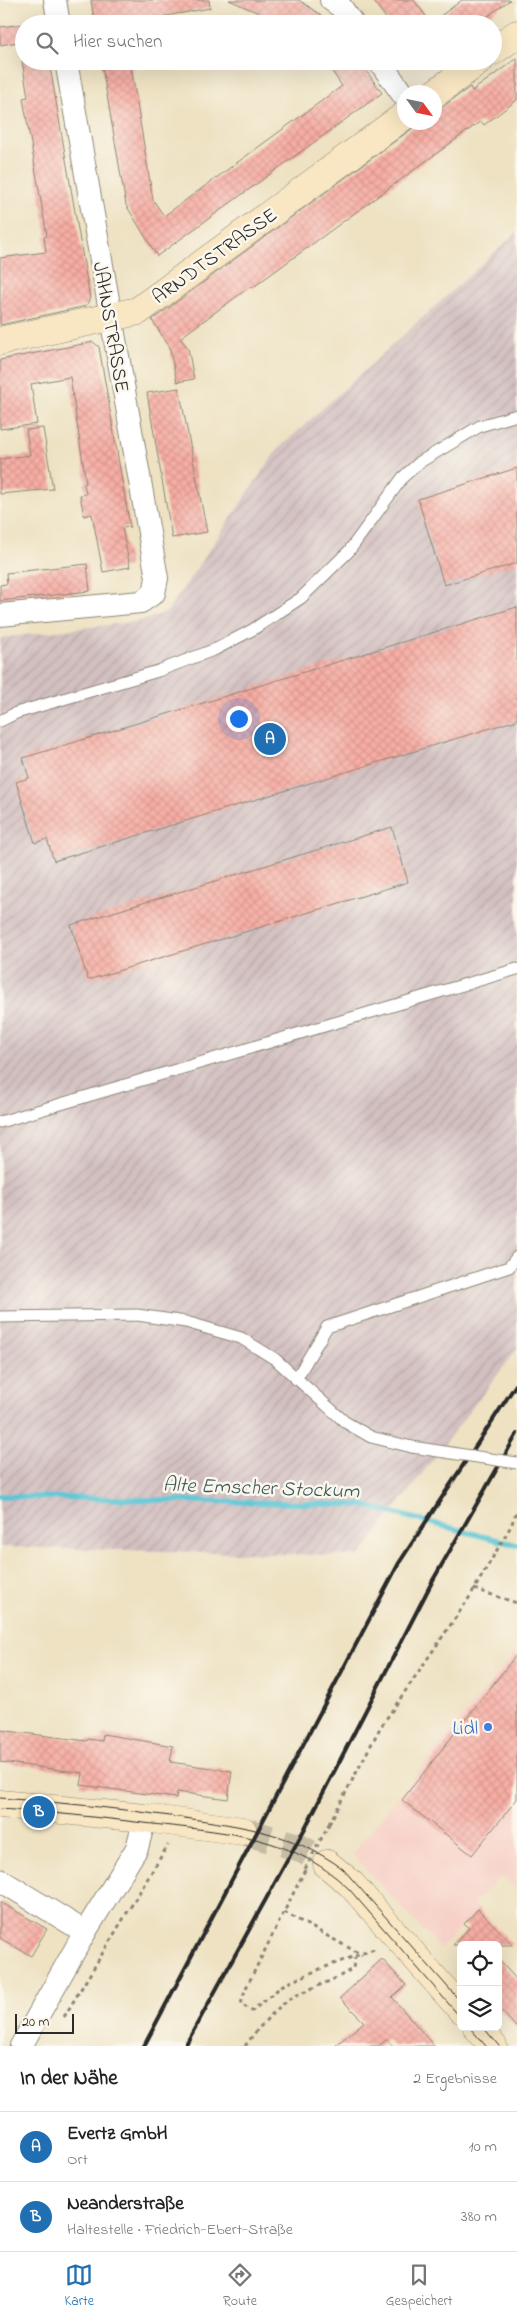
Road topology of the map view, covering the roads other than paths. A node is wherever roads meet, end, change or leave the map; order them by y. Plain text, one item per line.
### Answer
1 (55, 0) edge
2 (332, 0) edge
3 (58, 15) edge
4 (346, 15) edge
5 (517, 34) edge
6 (502, 45) edge
7 (68, 70) edge
8 (385, 70) edge
9 (467, 70) edge
10 (397, 86) edge
11 (442, 88) edge
12 (397, 121) edge
13 (110, 318) junction
14 (0, 342) edge
15 (517, 415) edge
16 (0, 615) edge
17 (0, 721) edge
18 (517, 968) edge
19 (0, 1122) edge
20 (517, 1257) edge
21 (0, 1317) edge
22 (296, 1379) junction
23 (517, 1464) edge
24 (0, 1804) edge
25 (145, 1818) junction
26 (243, 1831) tunnel mouth
27 (316, 1867) tunnel mouth
28 (0, 1880) edge
29 (85, 1932) junction
30 (457, 2004) edge
31 (480, 2031) edge
32 (21, 2046) edge
33 (493, 2046) edge

1 - 3 street
2 - 4 street
5 - 6 street
7 - 13 street, JAHNSTRASSE
8 - 10 street
9 - 11 street
12 - 13 street, ARNDTSTRASSE
13 - 14 street, ARNDTSTRASSE
13 - 16 street, JAHNSTRASSE
15 - 17 lane
18 - 19 lane
20 - 22 lane
21 - 22 lane
22 - 23 lane, bridge
24 - 25 street
25 - 26 street
25 - 29 street
27 - 30 street
28 - 29 street
29 - 32 street
31 - 33 street

